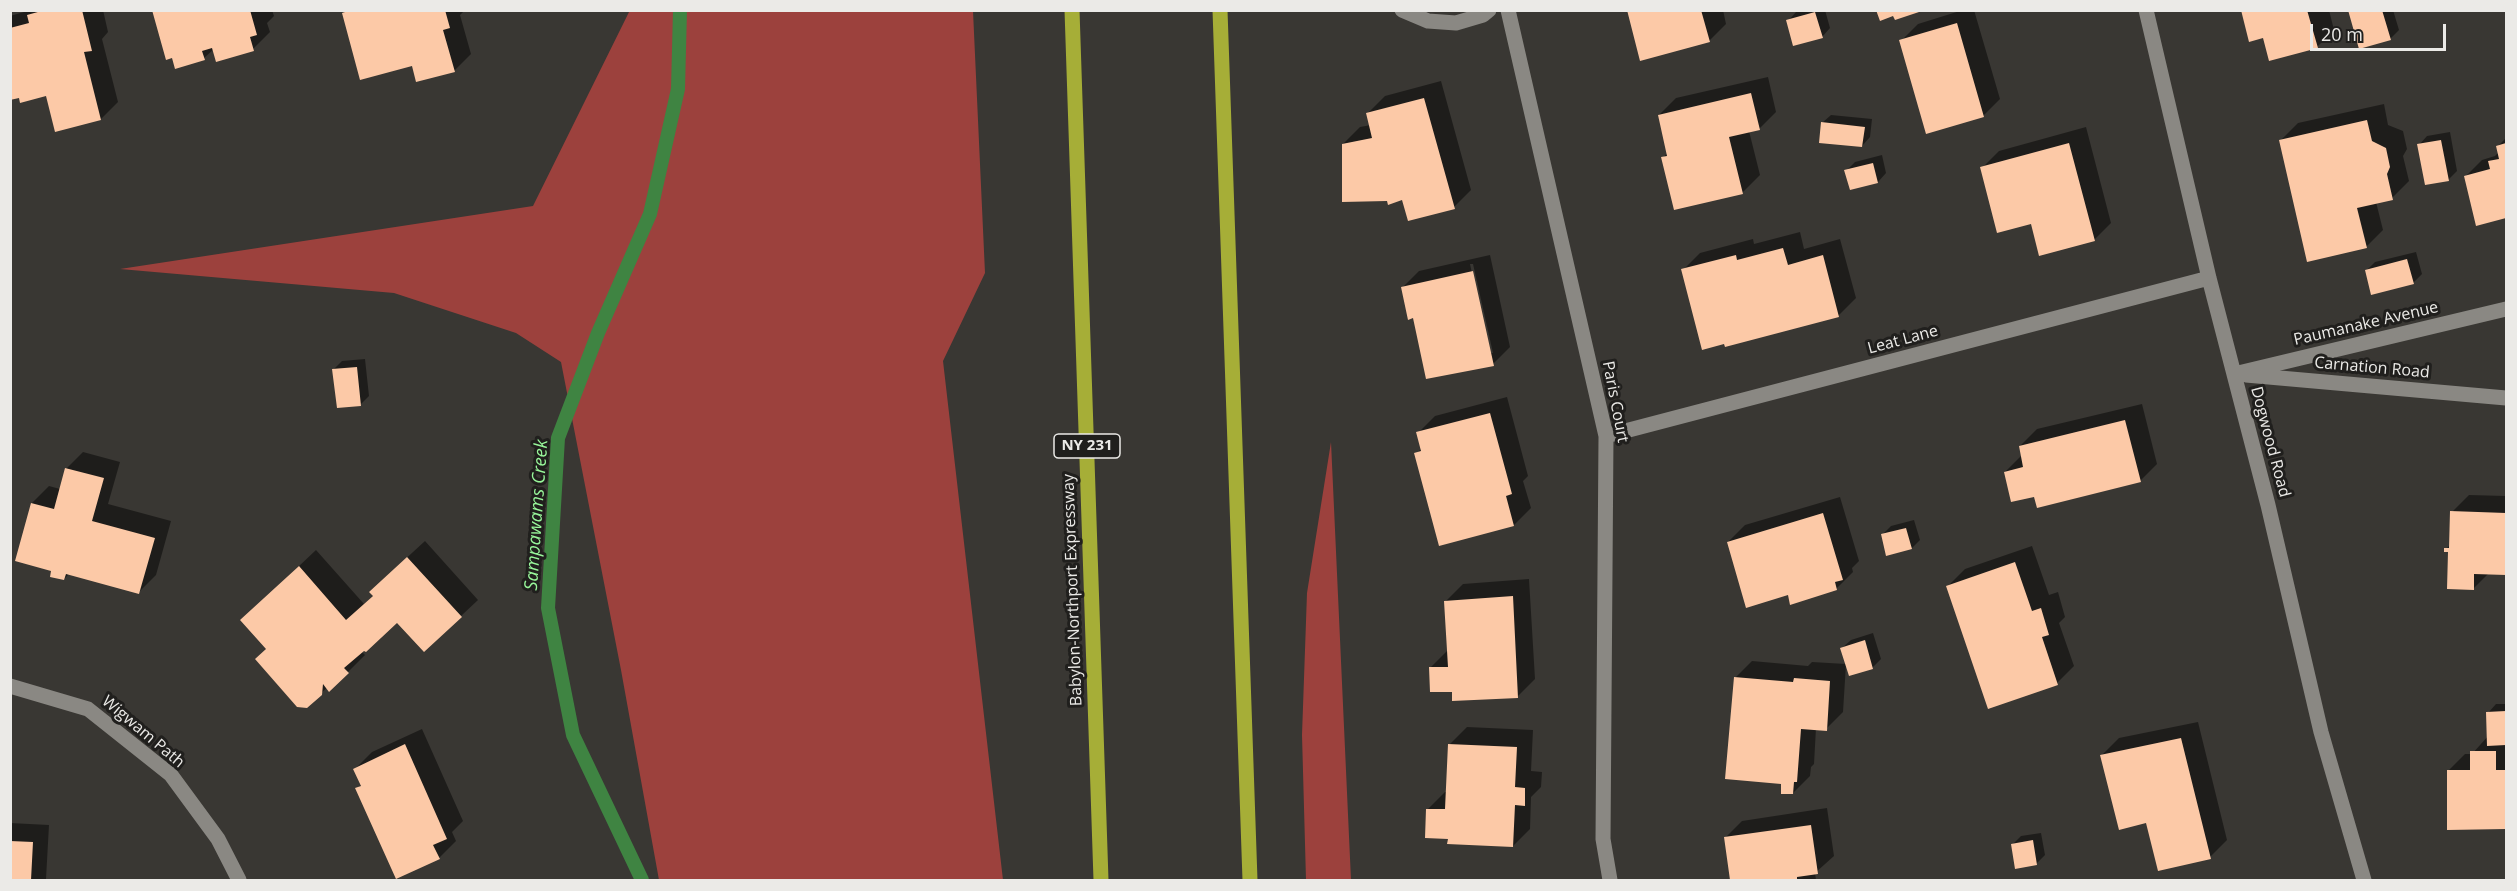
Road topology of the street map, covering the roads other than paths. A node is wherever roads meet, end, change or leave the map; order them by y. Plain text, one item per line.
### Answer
1 (1072, 10) edge
2 (1220, 10) edge
3 (1402, 10) edge
4 (1489, 10) edge
5 (1508, 10) edge
6 (2146, 10) edge
7 (2209, 278) junction
8 (2506, 309) edge
9 (2234, 374) junction
10 (2506, 398) edge
11 (1606, 436) junction
12 (10, 686) edge
13 (239, 880) edge
14 (1101, 880) edge
15 (1250, 880) edge
16 (1610, 880) edge
17 (2364, 880) edge

1 - 14 main road, Babylon-Northport Expressway / NY 231
2 - 15 main road
3 - 4 street
5 - 11 street, Paris Court
6 - 7 street, Dogwood Road
7 - 9 street, Dogwood Road
7 - 11 street, Leat Lane
8 - 9 street, Paumanake Avenue
9 - 10 street, Carnation Road
9 - 17 street, Dogwood Road
11 - 16 street, Paris Court
12 - 13 street, Wigwam Path

